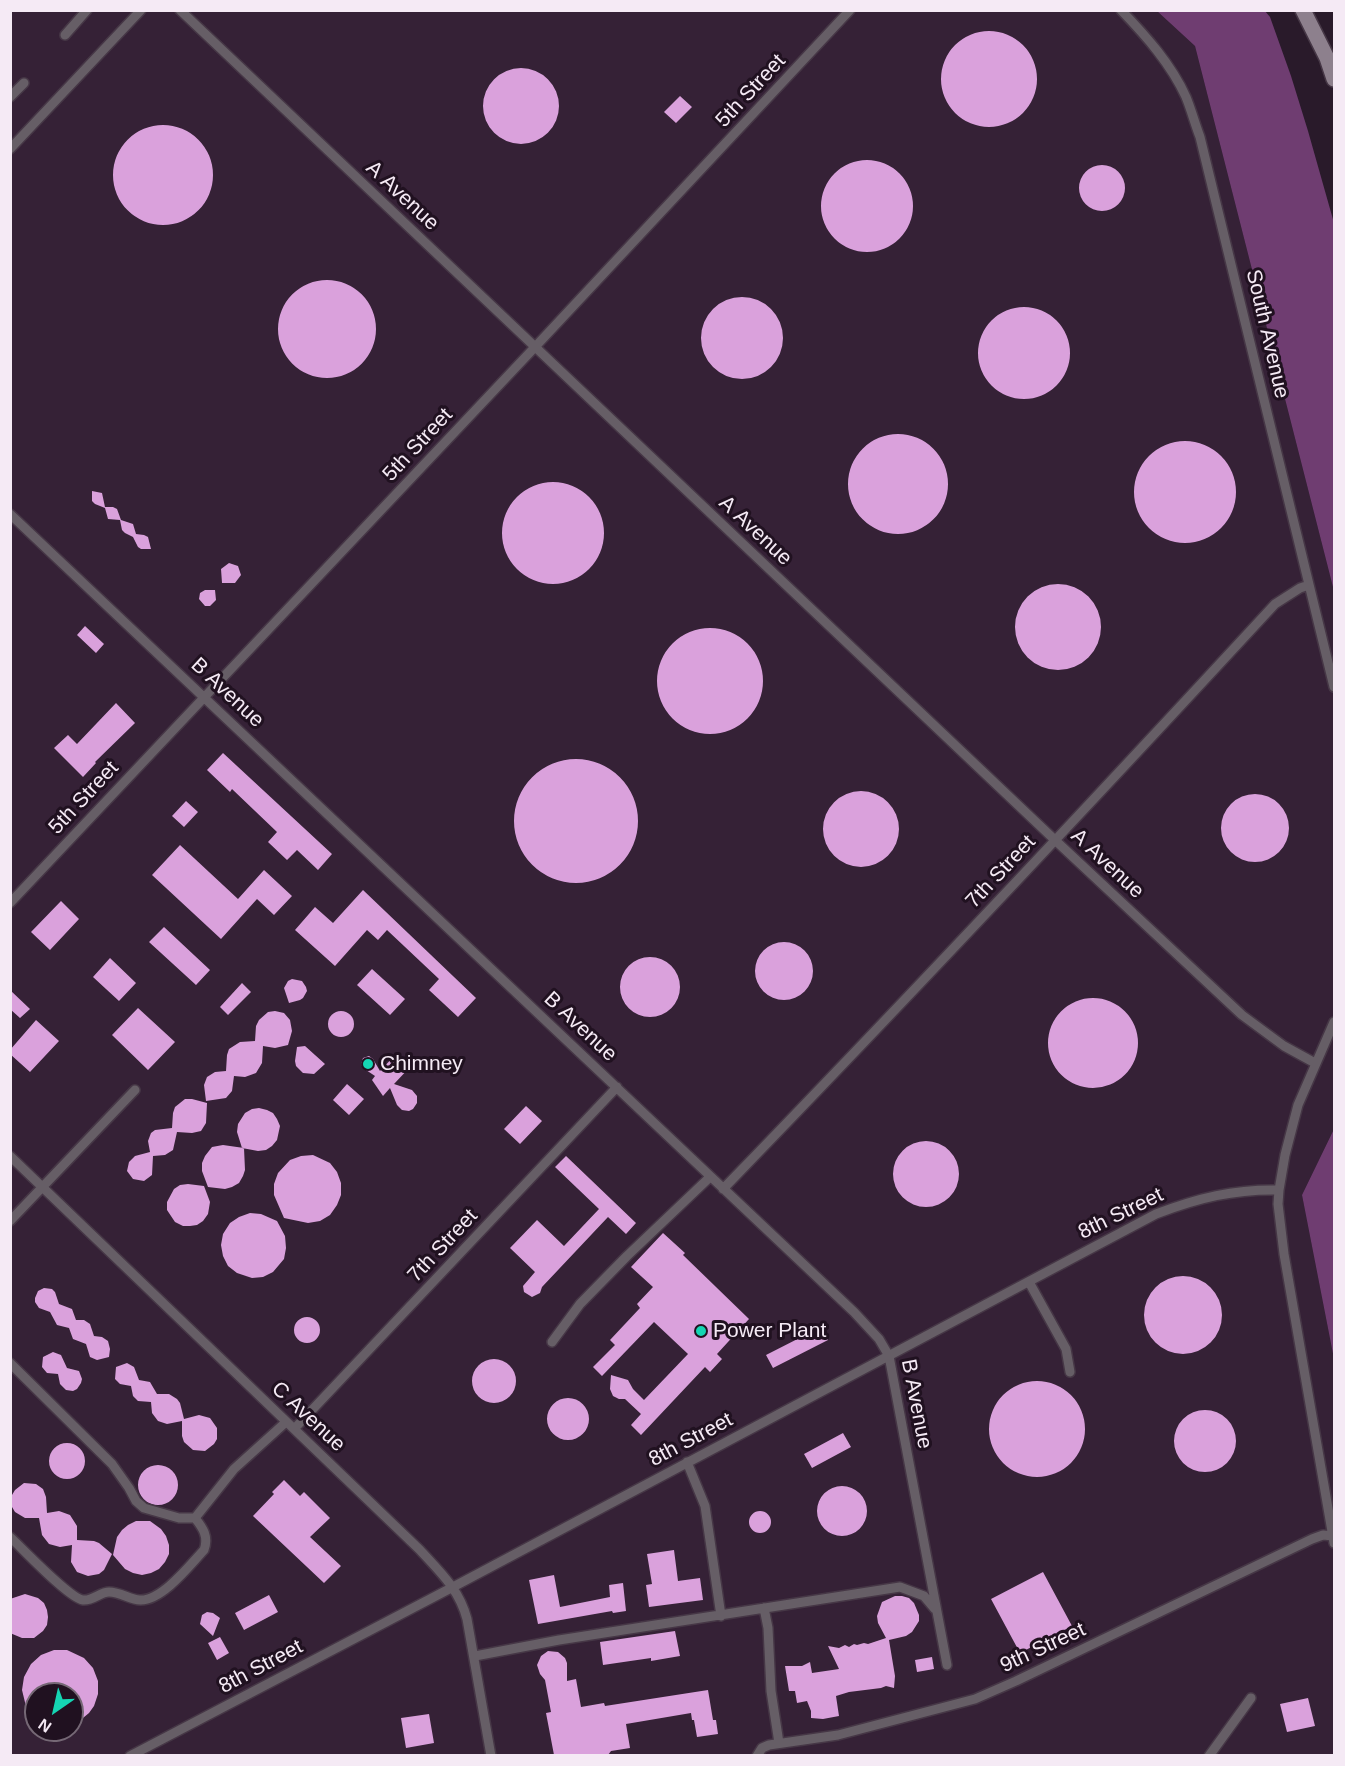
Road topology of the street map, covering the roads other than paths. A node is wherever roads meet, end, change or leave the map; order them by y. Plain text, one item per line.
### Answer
1 (87, 10) edge
2 (141, 10) edge
3 (180, 10) edge
4 (850, 10) edge
5 (1121, 10) edge
6 (1303, 10) edge
7 (65, 35) dead end
8 (1335, 79) edge
9 (24, 83) dead end
10 (10, 97) edge
11 (10, 149) edge
12 (535, 347) junction
13 (10, 514) edge
14 (1309, 585) junction
15 (1335, 687) edge
16 (204, 697) junction
17 (1056, 841) junction
18 (10, 903) edge
19 (1335, 1022) edge
20 (1315, 1063) junction
21 (617, 1088) junction
22 (135, 1090) dead end
23 (10, 1156) edge
24 (710, 1177) junction
25 (43, 1187) junction
26 (723, 1189) junction
27 (1279, 1190) junction
28 (10, 1221) edge
29 (1029, 1282) junction
30 (552, 1342) dead end
31 (890, 1356) junction
32 (10, 1363) edge
33 (1070, 1372) dead end
34 (286, 1422) junction
35 (295, 1428) junction
36 (687, 1462) junction
37 (195, 1518) junction
38 (10, 1537) edge
39 (1334, 1539) edge
40 (453, 1587) junction
41 (764, 1608) junction
42 (938, 1614) junction
43 (721, 1616) junction
44 (475, 1656) junction
45 (947, 1665) dead end
46 (1251, 1698) dead end
47 (779, 1743) junction
48 (130, 1755) edge
49 (491, 1755) edge
50 (757, 1755) edge
51 (1209, 1755) edge

1 - 7 lane
2 - 11 lane
3 - 12 lane, A Avenue
4 - 12 lane, 5th Street
5 - 14 lane, South Avenue
6 - 8 main road
9 - 10 lane
12 - 16 lane, 5th Street
12 - 17 lane, A Avenue
13 - 16 lane, B Avenue
14 - 15 lane, South Avenue
14 - 17 lane, 7th Street
16 - 18 lane, 5th Street
16 - 21 lane, B Avenue
17 - 20 lane, A Avenue
17 - 26 lane, 7th Street
19 - 20 lane
20 - 27 lane
21 - 24 lane, B Avenue
21 - 35 lane, 7th Street
22 - 25 lane
23 - 25 lane, C Avenue
24 - 26 lane, B Avenue
24 - 30 lane
25 - 28 lane
25 - 34 lane, C Avenue
26 - 31 lane, B Avenue
27 - 29 lane, 8th Street
27 - 39 lane
29 - 31 lane, 8th Street
29 - 33 lane
31 - 36 lane, 8th Street
31 - 42 lane, B Avenue
32 - 37 lane
34 - 35 lane, C Avenue
34 - 37 lane
35 - 40 lane, C Avenue
36 - 40 lane, 8th Street
36 - 43 lane
37 - 38 lane
39 - 47 lane, 9th Street
40 - 44 lane, C Avenue
40 - 48 lane, 8th Street
41 - 42 lane
41 - 43 lane
41 - 47 lane
42 - 45 lane, B Avenue
43 - 44 lane
44 - 49 lane, C Avenue
46 - 51 lane
47 - 50 lane, 9th Street

